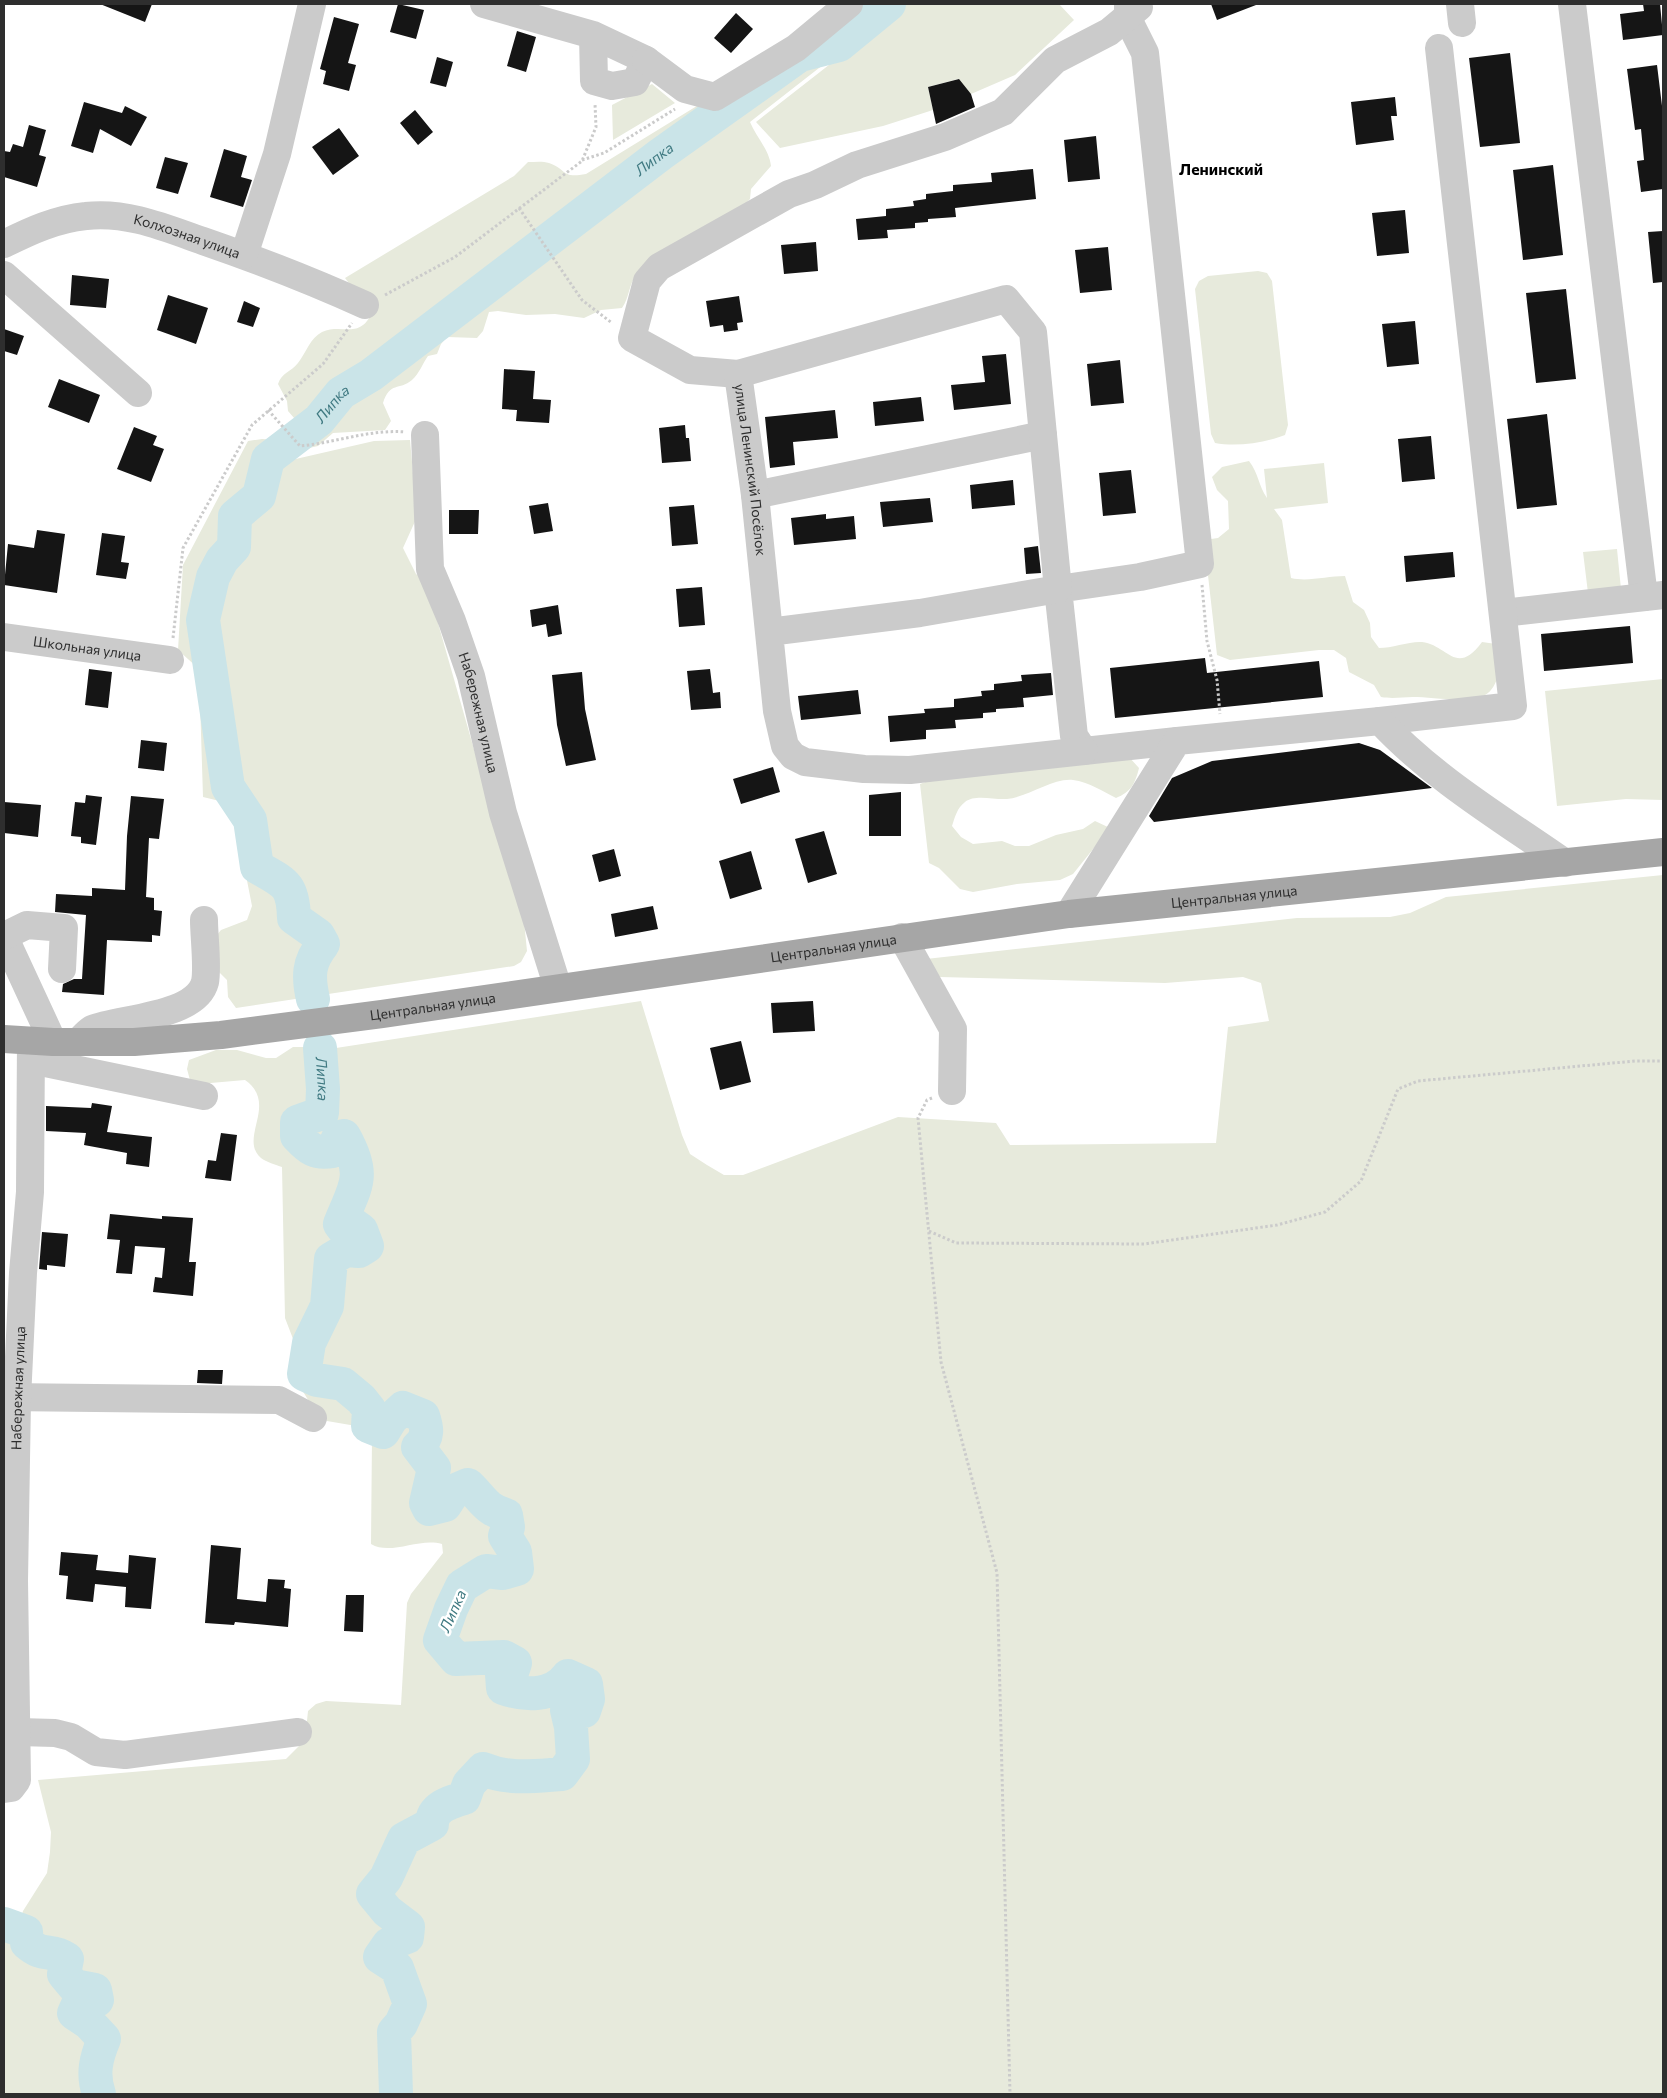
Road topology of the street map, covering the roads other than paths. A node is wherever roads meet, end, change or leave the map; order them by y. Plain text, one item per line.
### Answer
1 (312, 4) edge
2 (484, 4) edge
3 (849, 4) edge
4 (1572, 4) edge
5 (1128, 8) edge
6 (593, 35) junction
7 (1439, 48) dead end
8 (646, 60) junction
9 (4, 244) edge
10 (244, 255) junction
11 (4, 275) edge
12 (365, 305) road end
13 (738, 374) junction
14 (138, 393) dead end
15 (425, 435) road end
16 (1043, 435) junction
17 (755, 495) junction
18 (1058, 588) junction
19 (1653, 596) edge
20 (1503, 613) junction
21 (769, 632) junction
22 (4, 637) edge
23 (170, 660) road end
24 (1380, 721) junction
25 (1177, 741) junction
26 (1084, 751) junction
27 (1663, 852) edge
28 (1566, 863) junction
29 (1069, 914) junction
30 (204, 920) dead end
31 (4, 936) edge
32 (902, 937) junction
33 (62, 969) dead end
34 (558, 988) junction
35 (4, 1039) edge
36 (48, 1046) junction
37 (952, 1091) road end
38 (204, 1096) dead end
39 (10, 1398) edge
40 (314, 1418) dead end
41 (18, 1732) junction
42 (298, 1732) dead end
43 (4, 1789) edge

1 - 10 street
2 - 6 street
3 - 8 street
4 - 19 street
5 - 13 street
5 - 18 street
6 - 8 street
6 - 8 street
7 - 20 street
9 - 10 street, Колхозная улица
10 - 12 street, Колхозная улица
11 - 14 street
13 - 16 street, улица Ленинский Посёлок
13 - 17 street, улица Ленинский Посёлок
15 - 34 street, Набережная улица
16 - 17 street
16 - 18 street, улица Ленинский Посёлок
17 - 21 street, улица Ленинский Посёлок
18 - 21 street
18 - 26 street, улица Ленинский Посёлок
19 - 20 street
20 - 24 street, улица Ленинский Посёлок
21 - 26 street, улица Ленинский Посёлок
22 - 23 street, Школьная улица
24 - 25 street, улица Ленинский Посёлок
24 - 28 street
25 - 26 street, улица Ленинский Посёлок
25 - 29 street
27 - 28 main road, Центральная улица
28 - 29 main road, Центральная улица
29 - 32 main road, Центральная улица
30 - 36 street
31 - 33 street
31 - 36 street
32 - 34 main road, Центральная улица
32 - 37 street
34 - 36 main road, Центральная улица
35 - 36 main road, Центральная улица
36 - 38 street
36 - 39 street, Набережная улица
39 - 40 street
39 - 41 street, Набережная улица
41 - 42 street
41 - 43 street, Набережная улица

